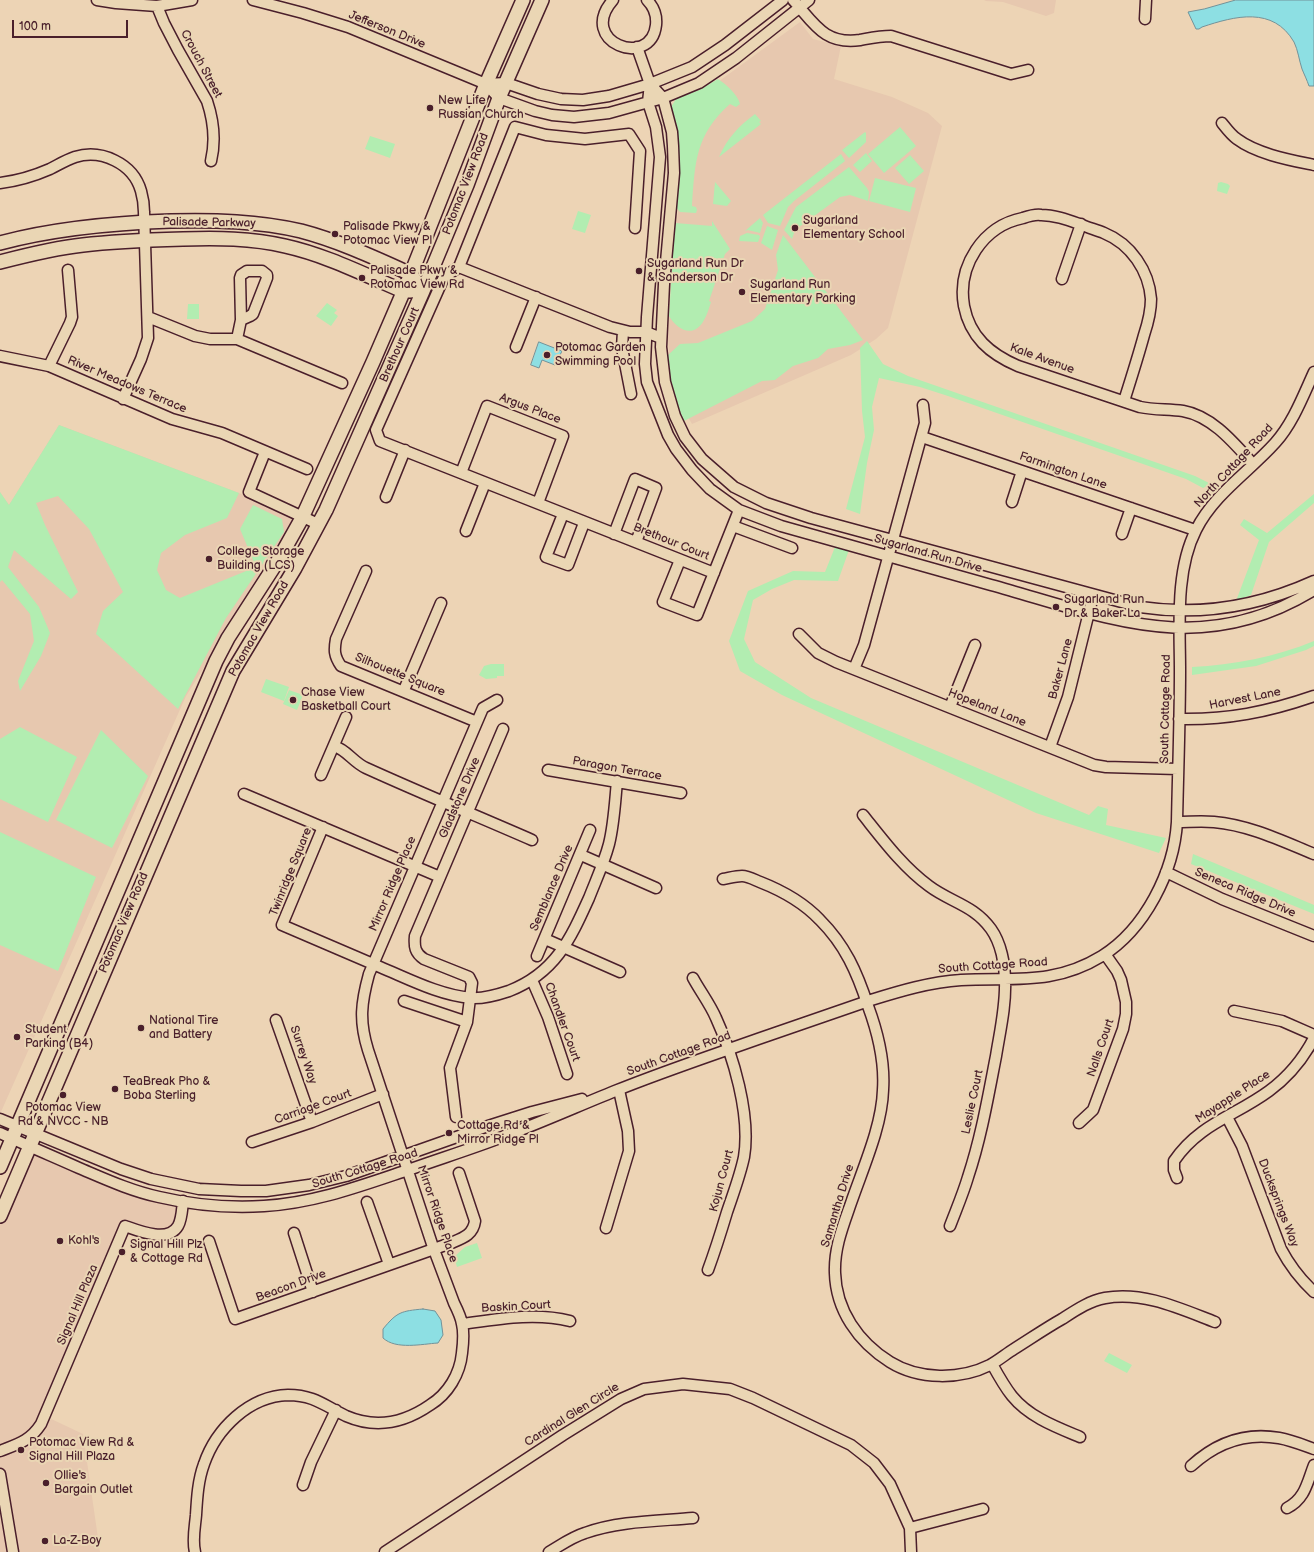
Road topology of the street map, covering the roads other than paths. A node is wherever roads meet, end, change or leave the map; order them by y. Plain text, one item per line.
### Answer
1 (98, 0) edge
2 (192, 0) edge
3 (253, 0) edge
4 (523, 0) edge
5 (542, 0) edge
6 (613, 0) edge
7 (647, 0) edge
8 (783, 0) edge
9 (809, 0) edge
10 (1146, 0) edge
11 (797, 4) edge
12 (157, 6) junction
13 (1145, 19) dead end
14 (637, 47) junction
15 (1028, 70) dead end
16 (506, 83) junction
17 (486, 84) junction
18 (650, 84) junction
19 (499, 98) junction
20 (663, 98) junction
21 (648, 102) junction
22 (1222, 122) dead end
23 (211, 161) dead end
24 (1314, 165) edge
25 (0, 183) edge
26 (145, 222) junction
27 (1081, 224) junction
28 (635, 228) dead end
29 (145, 240) junction
30 (0, 243) edge
31 (0, 262) edge
32 (459, 266) junction
33 (68, 270) dead end
34 (411, 274) junction
35 (1062, 279) dead end
36 (404, 291) junction
37 (423, 291) junction
38 (536, 297) junction
39 (148, 317) junction
40 (241, 320) junction
41 (623, 331) junction
42 (646, 332) junction
43 (661, 338) junction
44 (237, 339) junction
45 (516, 347) dead end
46 (0, 356) edge
47 (49, 366) junction
48 (1314, 372) edge
49 (342, 383) dead end
50 (631, 394) dead end
51 (123, 399) junction
52 (1124, 401) junction
53 (922, 405) dead end
54 (922, 437) junction
55 (405, 450) junction
56 (265, 452) junction
57 (1253, 464) junction
58 (306, 469) dead end
59 (1022, 471) junction
60 (461, 473) junction
61 (485, 483) junction
62 (386, 497) dead end
63 (1012, 502) dead end
64 (538, 504) junction
65 (1131, 508) junction
66 (739, 510) junction
67 (563, 514) junction
68 (302, 518) junction
69 (584, 523) junction
70 (318, 524) junction
71 (733, 526) junction
72 (1195, 530) junction
73 (466, 531) dead end
74 (614, 534) junction
75 (1122, 534) dead end
76 (892, 541) junction
77 (636, 542) junction
78 (792, 548) dead end
79 (888, 557) junction
80 (680, 560) junction
81 (366, 572) dead end
82 (714, 573) junction
83 (1314, 581) edge
84 (1314, 590) edge
85 (1093, 596) junction
86 (441, 603) dead end
87 (1180, 611) junction
88 (1089, 614) junction
89 (1179, 628) junction
90 (798, 634) dead end
91 (975, 645) dead end
92 (854, 670) junction
93 (404, 690) junction
94 (1314, 696) edge
95 (497, 700) dead end
96 (950, 707) junction
97 (346, 717) dead end
98 (1179, 719) junction
99 (477, 722) junction
100 (503, 729) dead end
101 (334, 746) junction
102 (1050, 747) junction
103 (1178, 768) junction
104 (548, 770) dead end
105 (322, 775) dead end
106 (617, 782) junction
107 (681, 793) dead end
108 (244, 794) dead end
109 (442, 802) junction
110 (468, 813) junction
111 (863, 815) dead end
112 (1177, 822) junction
113 (323, 827) junction
114 (590, 830) dead end
115 (532, 840) dead end
116 (1314, 854) edge
117 (581, 855) junction
118 (603, 865) junction
119 (415, 866) junction
120 (1166, 872) junction
121 (440, 876) junction
122 (723, 879) dead end
123 (656, 888) dead end
124 (1314, 936) edge
125 (545, 939) junction
126 (564, 948) junction
127 (1105, 954) junction
128 (537, 956) dead end
129 (373, 964) junction
130 (620, 972) dead end
131 (693, 978) dead end
132 (532, 980) junction
133 (1005, 980) junction
134 (472, 998) junction
135 (404, 1001) dead end
136 (867, 1002) junction
137 (1234, 1011) dead end
138 (276, 1020) dead end
139 (468, 1022) junction
140 (1314, 1036) edge
141 (729, 1049) junction
142 (567, 1074) dead end
143 (619, 1090) junction
144 (383, 1094) junction
145 (456, 1117) dead end
146 (1227, 1117) junction
147 (0, 1119) edge
148 (312, 1122) junction
149 (1079, 1123) dead end
150 (18, 1127) junction
151 (0, 1133) edge
152 (36, 1134) junction
153 (13, 1139) junction
154 (252, 1142) dead end
155 (30, 1146) junction
156 (403, 1156) junction
157 (0, 1167) edge
158 (408, 1170) junction
159 (459, 1173) dead end
160 (1177, 1178) dead end
161 (183, 1201) junction
162 (367, 1202) dead end
163 (0, 1216) edge
164 (950, 1226) dead end
165 (606, 1228) dead end
166 (294, 1233) dead end
167 (209, 1241) dead end
168 (434, 1248) junction
169 (390, 1264) junction
170 (708, 1270) dead end
171 (313, 1292) junction
172 (1314, 1292) edge
173 (570, 1321) dead end
174 (1215, 1322) dead end
175 (462, 1324) junction
176 (992, 1364) junction
177 (336, 1410) junction
178 (1080, 1437) dead end
179 (1314, 1449) edge
180 (0, 1451) edge
181 (1314, 1465) edge
182 (1191, 1466) dead end
183 (0, 1474) edge
184 (303, 1485) dead end
185 (1286, 1508) dead end
186 (984, 1509) dead end
187 (693, 1518) dead end
188 (910, 1528) junction
189 (13, 1552) edge
190 (194, 1552) edge
191 (385, 1552) edge
192 (549, 1552) edge
193 (911, 1552) edge

1 - 12 street
2 - 12 street
3 - 17 street, Jefferson Drive
4 - 17 main road, Potomac View Road
5 - 16 main road, Potomac View Road
6 - 14 street
7 - 14 street
8 - 18 street
9 - 11 street
10 - 13 street
11 - 15 street
11 - 20 street
12 - 23 street, Crouch Street
14 - 18 street
16 - 17 street
16 - 18 street
16 - 19 main road, Potomac View Road
17 - 19 street
17 - 34 main road, Potomac View Road
18 - 20 street
18 - 21 street
19 - 21 street
19 - 37 main road, Potomac View Road
20 - 21 street
20 - 43 street, Sugarland Run Drive
21 - 42 street, Sugarland Run Drive
22 - 24 street
25 - 26 street
26 - 29 street
26 - 30 main road, Palisade Parkway
26 - 34 main road, Palisade Parkway
27 - 35 street
27 - 52 street, Kale Avenue
27 - 52 street, Kale Avenue
28 - 32 street, Brethour Court
29 - 31 main road, Palisade Parkway
29 - 36 main road, Palisade Parkway
29 - 39 street
32 - 38 street
32 - 55 street, Brethour Court
33 - 47 street
34 - 36 main road, Potomac View Road
34 - 37 main road
36 - 37 main road, Palisade Parkway
36 - 68 main road, Potomac View Road
37 - 70 main road, Potomac View Road
38 - 41 street
38 - 45 street
39 - 44 street
39 - 51 street
40 - 40 street
40 - 44 street
41 - 42 street
41 - 50 street
42 - 43 street
42 - 66 street, Sugarland Run Drive
43 - 76 street, Sugarland Run Drive
44 - 49 street
46 - 47 street, River Meadows Terrace
47 - 51 street, River Meadows Terrace
48 - 57 street, North Cottage Road
51 - 56 street, River Meadows Terrace
52 - 57 street, Kale Avenue
53 - 54 street
54 - 59 street, Farmington Lane
54 - 76 street
55 - 60 street, Brethour Court
55 - 62 street
56 - 58 street, River Meadows Terrace
56 - 68 street
57 - 72 street, North Cottage Road
59 - 63 street
59 - 65 street, Farmington Lane
60 - 61 street, Brethour Court
60 - 64 street, Argus Place
61 - 64 street, Brethour Court
61 - 73 street
64 - 67 street, Brethour Court
65 - 72 street, Farmington Lane
65 - 75 street
66 - 71 street
66 - 79 street, Sugarland Run Drive
67 - 69 street, Brethour Court
67 - 69 street
68 - 70 street
68 - 150 main road, Potomac View Road
69 - 74 street, Brethour Court
70 - 152 main road, Potomac View Road
71 - 78 street
71 - 82 street
72 - 87 street, North Cottage Road
74 - 77 street, Brethour Court
74 - 77 street
76 - 79 street
76 - 85 street, Sugarland Run Drive
77 - 80 street, Brethour Court
79 - 88 street, Sugarland Run Drive
79 - 92 street
80 - 82 street, Brethour Court
80 - 82 street
81 - 93 street, Silhouette Square
83 - 87 street, Sugarland Run Drive
84 - 89 street, Sugarland Run Drive
85 - 87 street, Sugarland Run Drive
85 - 88 street, Baker Lane
86 - 93 street
87 - 89 street, North Cottage Road
88 - 89 street, Sugarland Run Drive
88 - 102 street, Baker Lane
89 - 98 street, South Cottage Road
90 - 92 street, Hopeland Lane
91 - 96 street
92 - 96 street, Hopeland Lane
93 - 99 street, Silhouette Square
94 - 98 street, Harvest Lane
95 - 99 street, Mirror Ridge Place
96 - 102 street, Hopeland Lane
97 - 101 street
98 - 103 street, South Cottage Road
99 - 109 street, Mirror Ridge Place
100 - 110 street, Gladstone Drive
101 - 105 street
101 - 109 street
102 - 103 street, Hopeland Lane
103 - 112 street, South Cottage Road
104 - 106 street, Paragon Terrace
106 - 107 street, Paragon Terrace
106 - 118 street
108 - 113 street, Twinridge Square
109 - 110 street
109 - 119 street, Mirror Ridge Place
110 - 115 street
110 - 121 street, Gladstone Drive
111 - 133 street, Leslie Court
112 - 116 street
112 - 120 street, South Cottage Road
113 - 119 street, Twinridge Square
113 - 129 street, Twinridge Square
114 - 117 street, Semblance Drive
117 - 118 street
117 - 125 street, Semblance Drive
118 - 123 street
118 - 126 street
119 - 121 street
119 - 129 street, Mirror Ridge Place
120 - 124 street, Seneca Ridge Drive
120 - 127 street, South Cottage Road
121 - 134 street, Gladstone Drive
122 - 136 street, Samantha Drive
125 - 126 street
125 - 128 street, Semblance Drive
126 - 130 street
126 - 132 street
127 - 133 street, South Cottage Road
127 - 149 street, Nalls Court
129 - 134 street
129 - 144 street, Mirror Ridge Place
131 - 141 street, Kojun Court
132 - 134 street
132 - 142 street, Chandler Court
133 - 136 street, South Cottage Road
133 - 164 street, Leslie Court
134 - 139 street
135 - 139 street
136 - 141 street, South Cottage Road
136 - 176 street, Samantha Drive
137 - 140 street
138 - 148 street, Surrey Way
139 - 145 street
140 - 146 street, Mayapple Place
141 - 143 street, South Cottage Road
141 - 170 street, Kojun Court
143 - 156 street, South Cottage Road
143 - 158 street, South Cottage Road
143 - 165 street
144 - 148 street, Carriage Court
144 - 156 street, Mirror Ridge Place
146 - 160 street, Mayapple Place
146 - 172 street, Ducksprings Way
147 - 150 street, South Cottage Road
148 - 154 street, Carriage Court
150 - 152 street, South Cottage Road
150 - 153 main road, Potomac View Road
151 - 153 street, South Cottage Road
152 - 155 main road, Potomac View Road
152 - 156 street, South Cottage Road
153 - 155 street, South Cottage Road
153 - 157 main road, Potomac View Road
155 - 161 street, South Cottage Road
155 - 163 main road, Potomac View Road
156 - 158 street, Mirror Ridge Place
158 - 161 street, South Cottage Road
158 - 168 street, Mirror Ridge Place
159 - 168 street, Beacon Drive
161 - 180 street, Signal Hill Plaza
162 - 169 street
166 - 171 street
167 - 171 street, Beacon Drive
168 - 169 street, Beacon Drive
168 - 175 street, Mirror Ridge Place
169 - 171 street, Beacon Drive
173 - 175 street, Baskin Court
174 - 176 street, Samantha Drive
175 - 177 street, Mirror Ridge Place
176 - 178 street
177 - 184 street
177 - 190 street, Mirror Ridge Place
179 - 182 street
181 - 185 street
183 - 189 street
186 - 188 street
187 - 192 street
188 - 191 street, Cardinal Glen Circle
188 - 193 street, Cardinal Glen Circle

